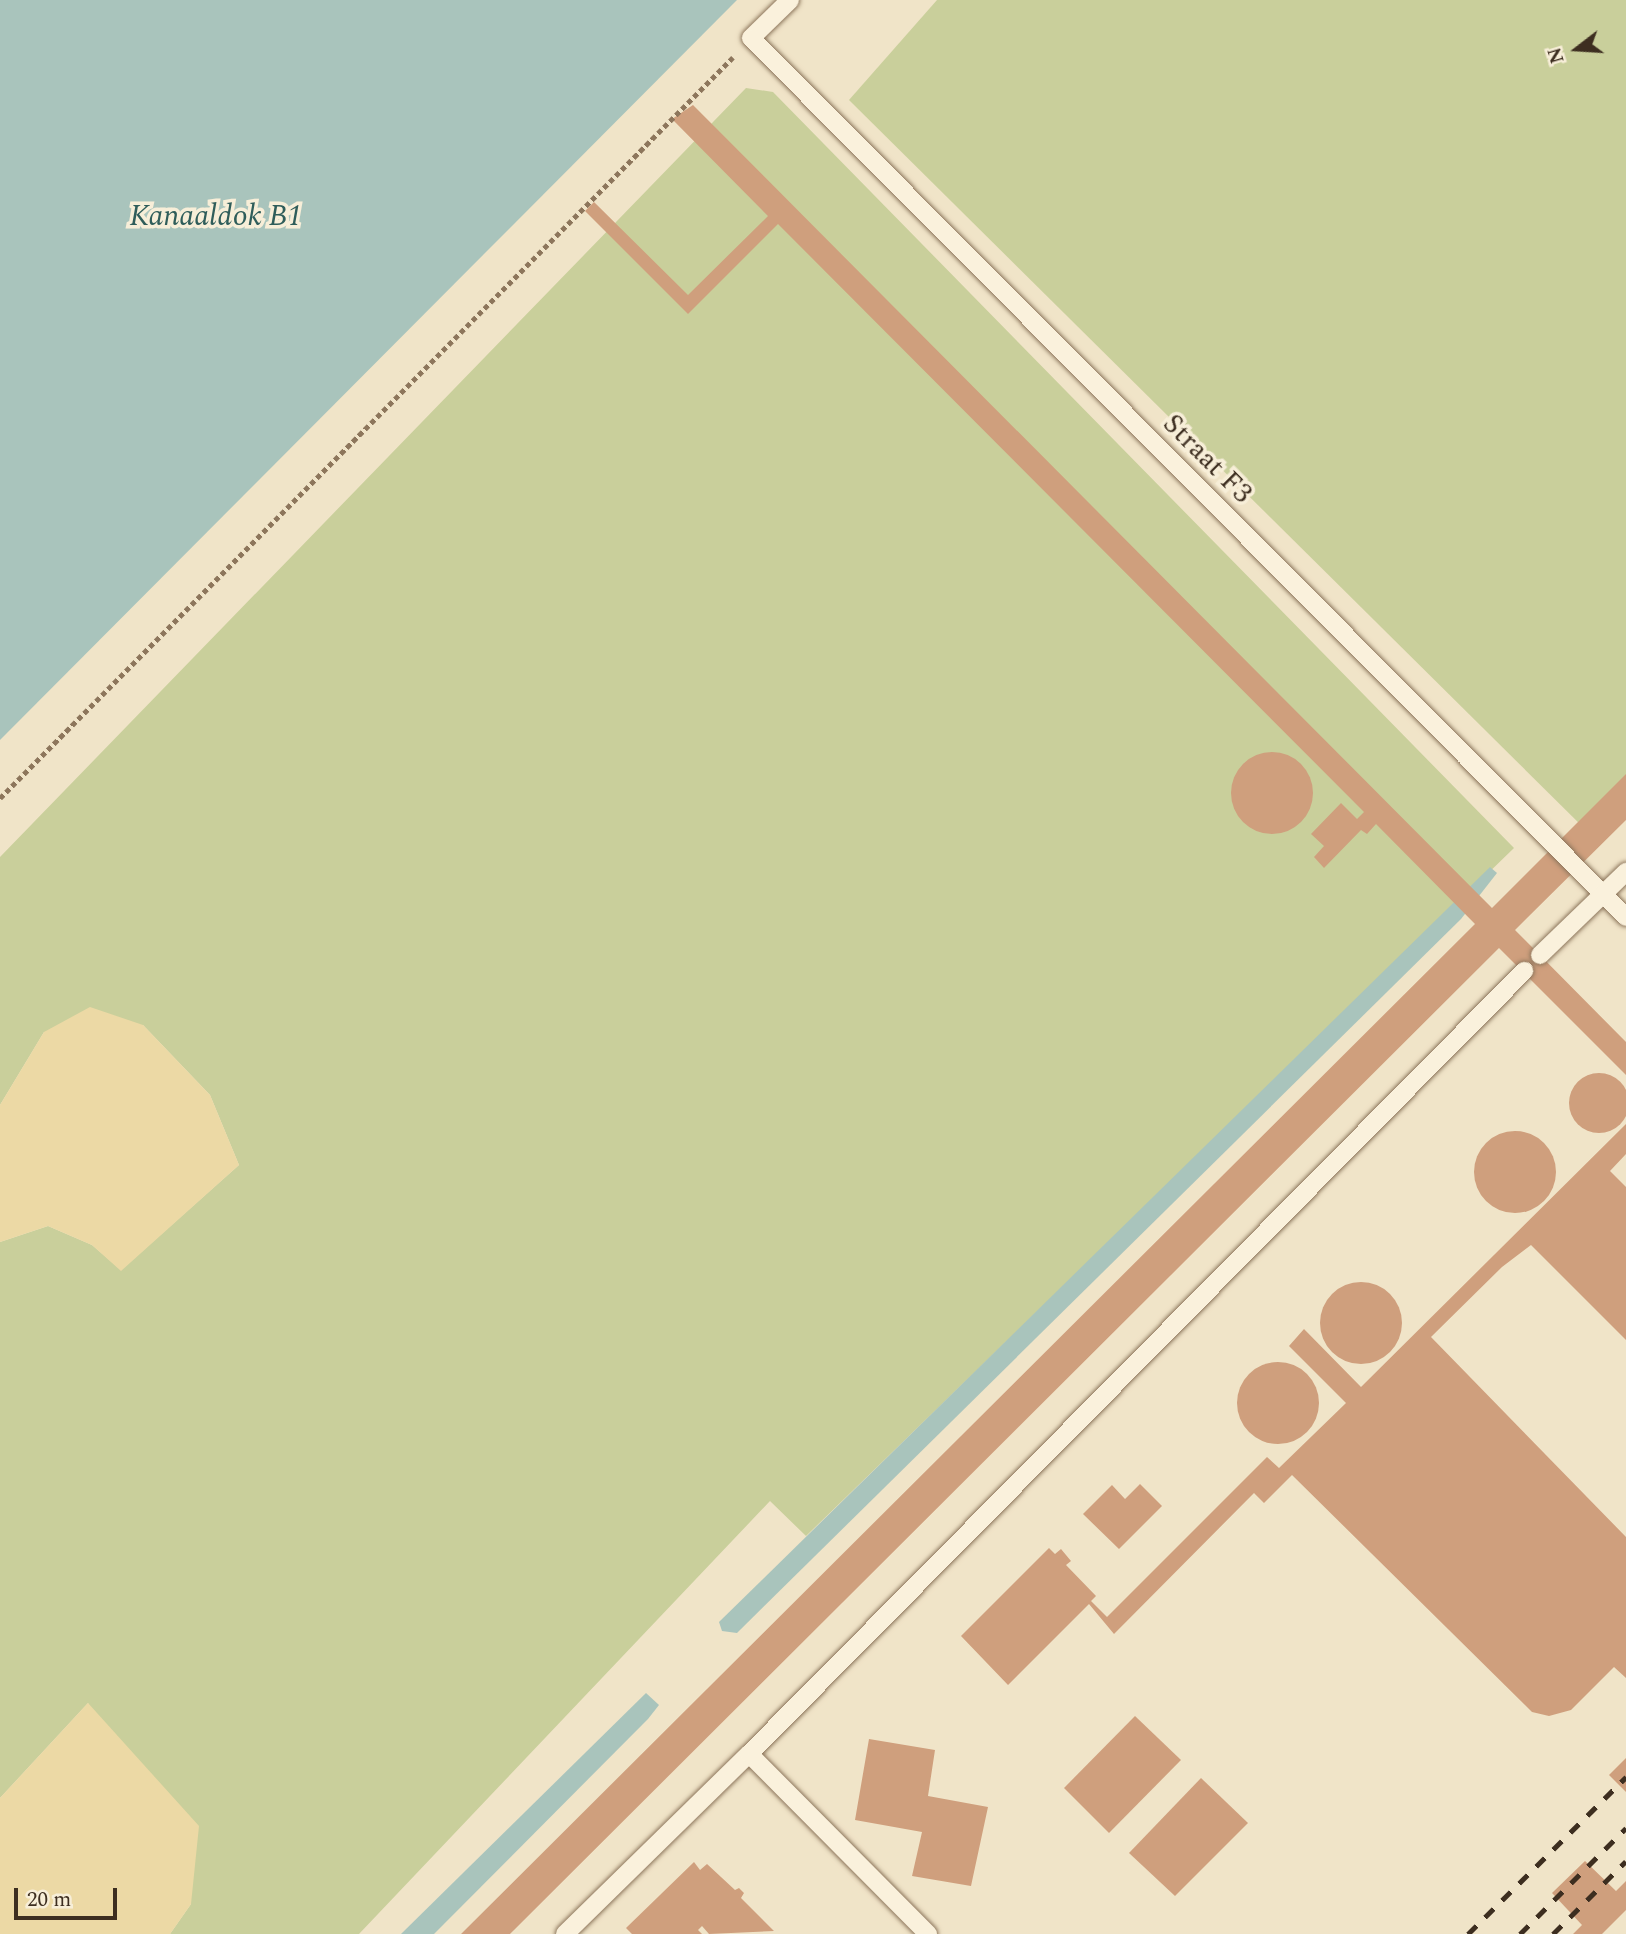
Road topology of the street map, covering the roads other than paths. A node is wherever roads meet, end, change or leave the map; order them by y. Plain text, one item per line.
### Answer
1 (790, 0) edge
2 (1626, 872) edge
3 (1604, 894) junction
4 (1626, 917) edge
5 (1540, 955) dead end
6 (1524, 971) dead end
7 (750, 1754) junction
8 (565, 1934) edge
9 (928, 1934) edge

1 - 3 lane, Straat F3
2 - 3 lane
3 - 4 lane, Straat F3
3 - 5 lane
6 - 7 lane
7 - 8 lane
7 - 9 lane

